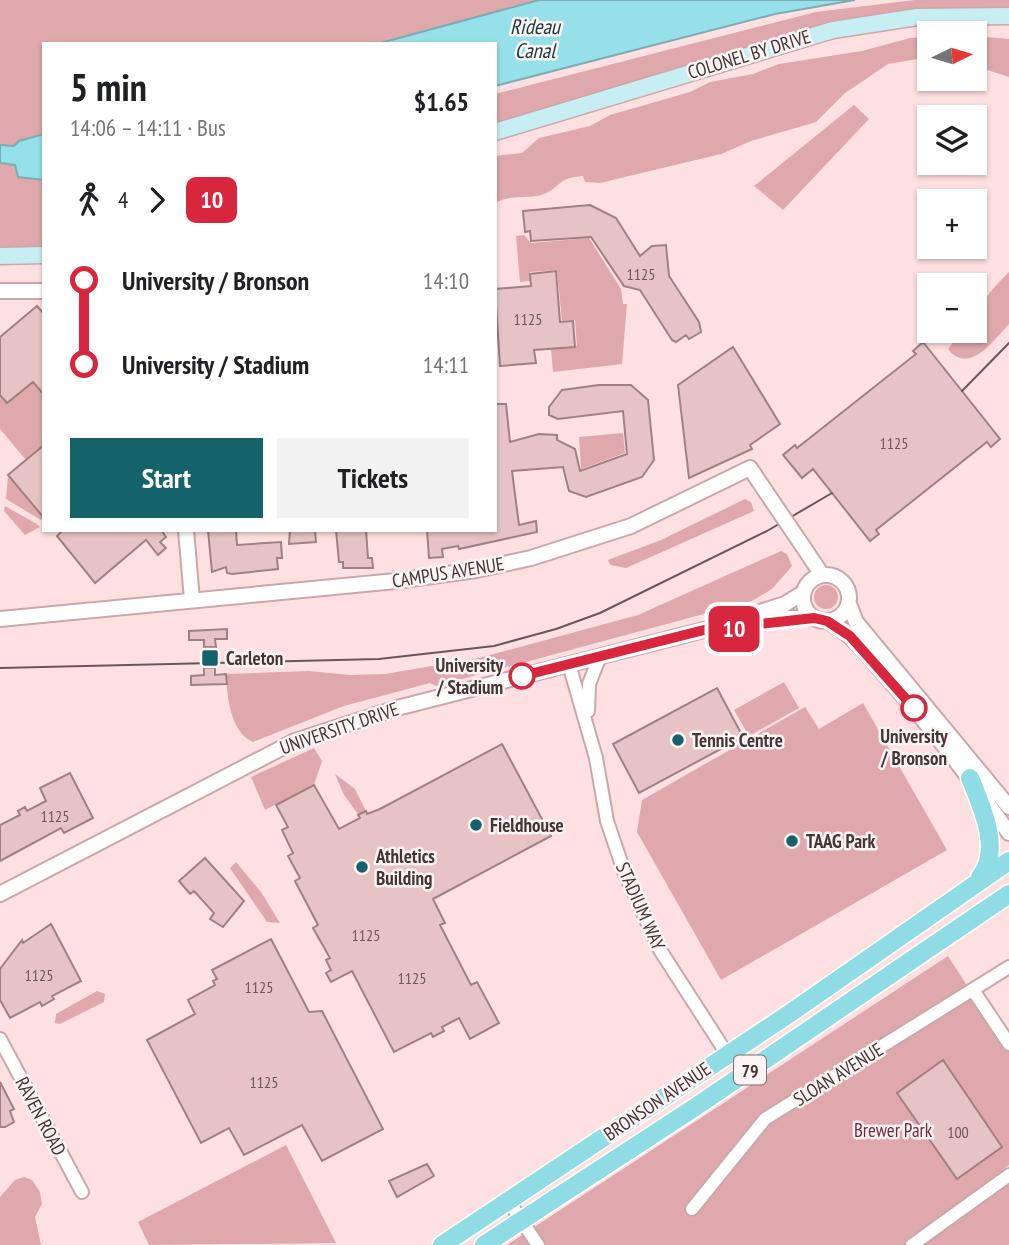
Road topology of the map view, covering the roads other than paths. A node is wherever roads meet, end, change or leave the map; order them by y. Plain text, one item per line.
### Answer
1 (1009, 16) edge
2 (497, 131) edge
3 (42, 254) edge
4 (0, 256) edge
5 (0, 291) edge
6 (42, 291) edge
7 (186, 532) edge
8 (822, 575) junction
9 (803, 593) junction
10 (192, 600) junction
11 (849, 604) junction
12 (0, 619) edge
13 (820, 620) junction
14 (704, 630) junction
15 (600, 656) junction
16 (569, 664) junction
17 (592, 743) junction
18 (970, 778) junction
19 (1009, 807) edge
20 (1009, 834) edge
21 (1009, 861) edge
22 (975, 883) junction
23 (0, 894) edge
24 (1009, 894) edge
25 (1009, 967) edge
26 (973, 990) junction
27 (0, 1039) edge
28 (1009, 1044) edge
29 (727, 1054) junction
30 (1009, 1175) edge
31 (82, 1192) dead end
32 (507, 1199) junction
33 (692, 1209) dead end
34 (521, 1220) junction
35 (442, 1245) edge
36 (484, 1245) edge
37 (538, 1245) edge
38 (912, 1245) edge

1 - 2 main road, COLONEL BY DRIVE
3 - 4 main road
5 - 6 street
7 - 10 street
8 - 9 street
8 - 10 street, CAMPUS AVENUE, bridge
8 - 11 street
9 - 13 street
9 - 14 street, UNIVERSITY DRIVE
10 - 12 street, CAMPUS AVENUE
11 - 13 street
11 - 19 street
13 - 14 street, UNIVERSITY DRIVE
13 - 18 street
14 - 15 street, UNIVERSITY DRIVE
15 - 16 street, UNIVERSITY DRIVE
15 - 17 street, STADIUM WAY
16 - 17 street, STADIUM WAY
16 - 23 street, UNIVERSITY DRIVE
17 - 29 street, STADIUM WAY
18 - 20 street
18 - 22 main road
21 - 22 main road, BRONSON AVENUE / 79
22 - 29 main road, BRONSON AVENUE / 79
24 - 34 main road, BRONSON AVENUE / 79
25 - 26 street, SLOAN AVENUE
26 - 28 street
26 - 33 street, SLOAN AVENUE
27 - 31 street, RAVEN ROAD
29 - 32 main road, BRONSON AVENUE / 79
30 - 38 street
32 - 34 street
32 - 35 main road, BRONSON AVENUE / 79
34 - 36 main road, BRONSON AVENUE / 79
34 - 37 street

